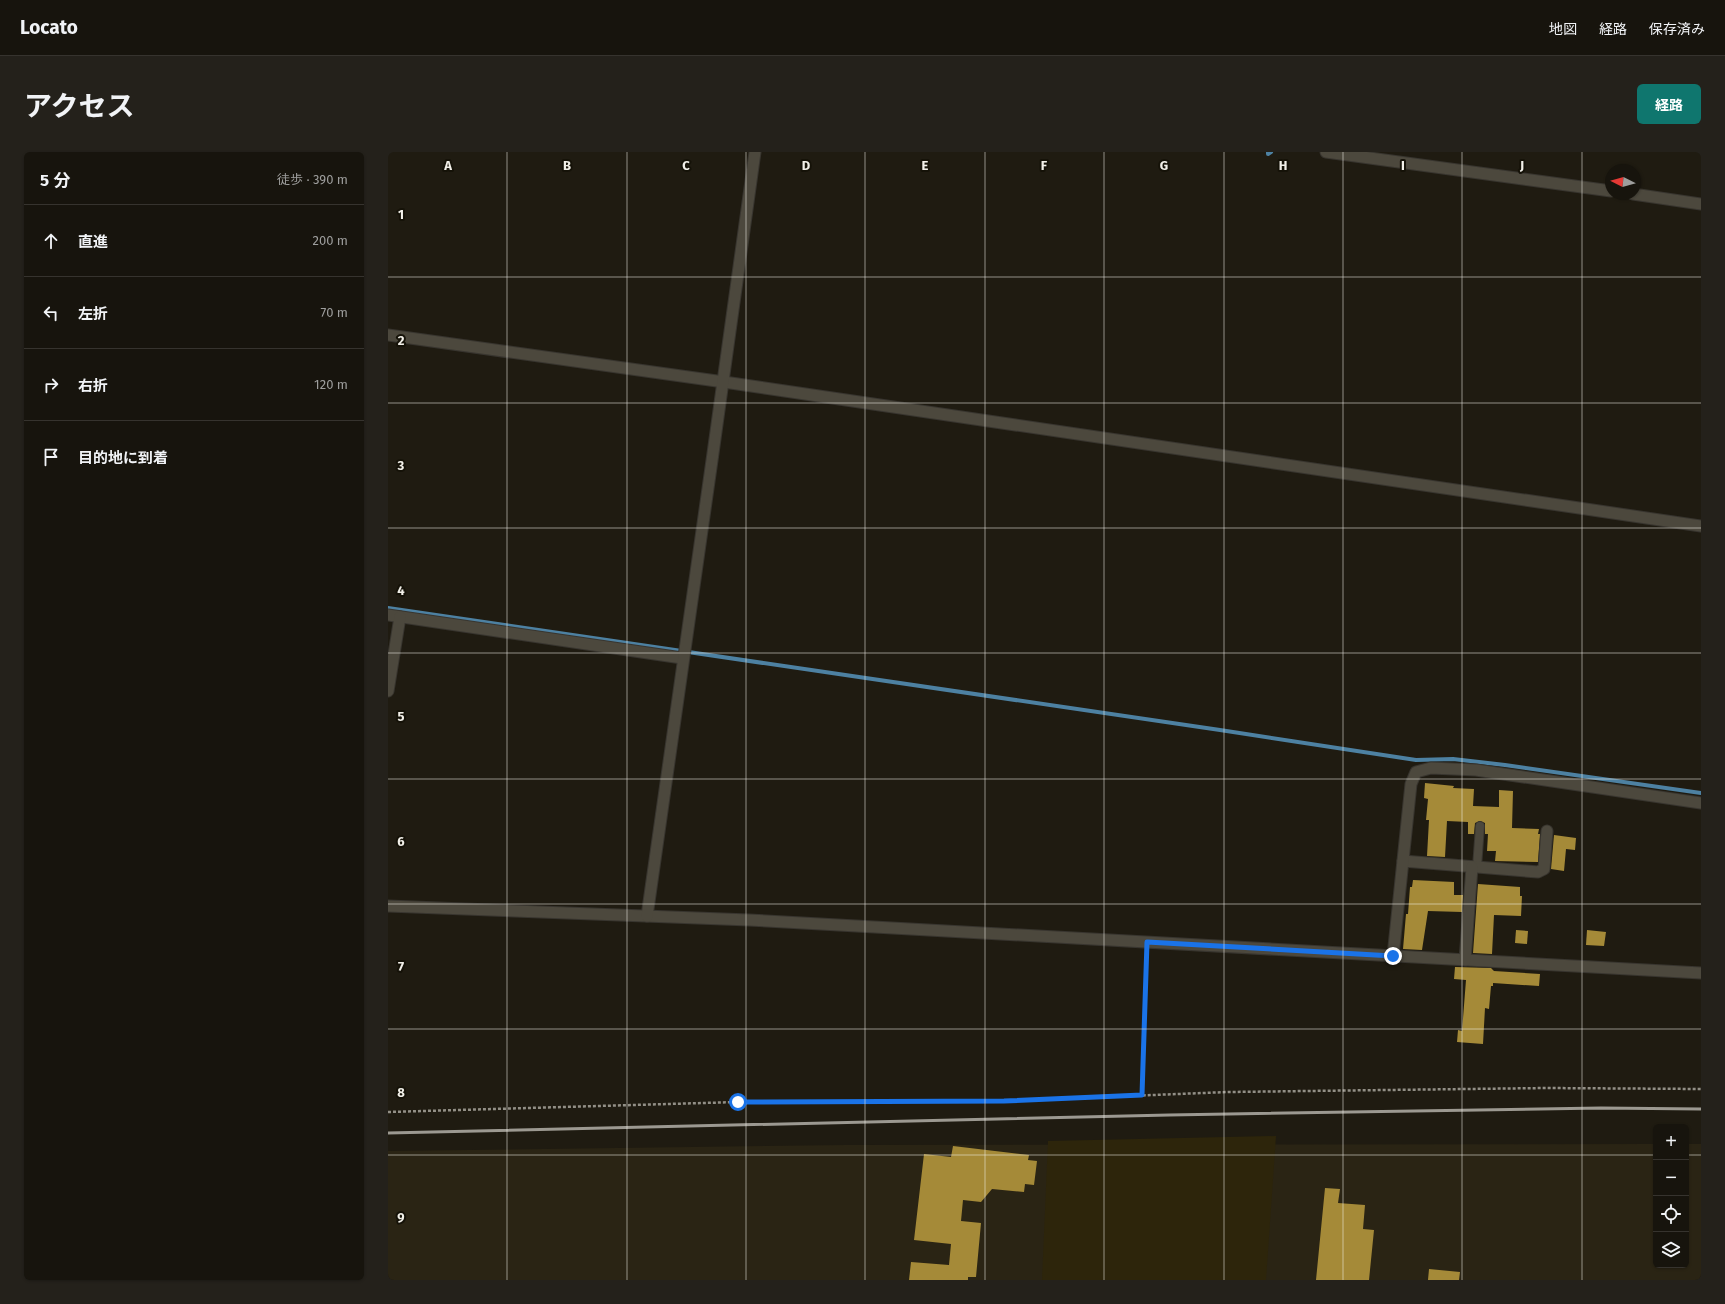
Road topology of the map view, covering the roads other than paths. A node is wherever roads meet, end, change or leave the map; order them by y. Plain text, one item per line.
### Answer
1 (755, 152) edge
2 (1326, 152) edge
3 (1605, 190) edge
4 (1641, 195) edge
5 (1701, 204) edge
6 (388, 335) edge
7 (724, 382) junction
8 (1701, 526) edge
9 (388, 615) edge
10 (400, 616) junction
11 (682, 658) junction
12 (388, 691) edge
13 (1701, 803) edge
14 (1480, 826) dead end
15 (1547, 831) dead end
16 (1403, 861) junction
17 (1474, 867) junction
18 (388, 906) edge
19 (647, 916) junction
20 (1393, 956) junction
21 (1465, 960) junction
22 (1701, 973) edge

1 - 7 street
2 - 3 street
4 - 5 street
6 - 7 street
7 - 8 street
7 - 11 street
9 - 10 street
10 - 11 street
10 - 12 street
11 - 19 street
13 - 16 street
14 - 17 lane
15 - 17 street
16 - 17 street
16 - 20 street
17 - 21 street
18 - 19 street
19 - 20 street
20 - 21 street
21 - 22 street

